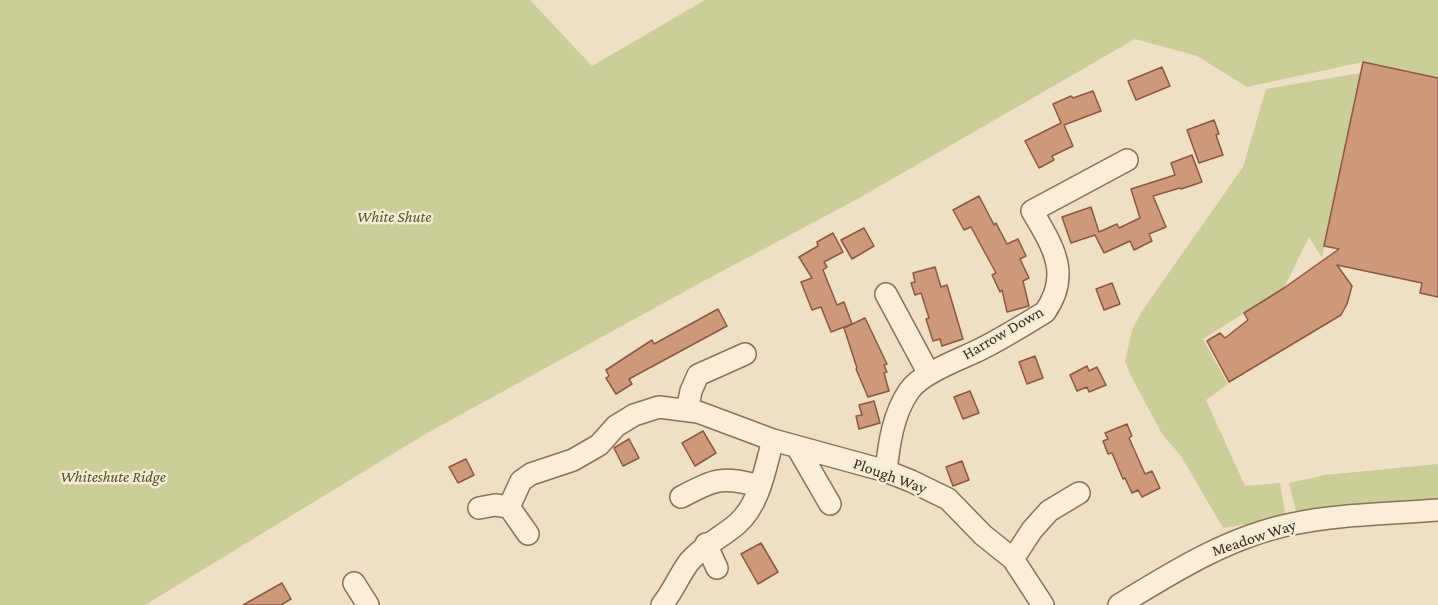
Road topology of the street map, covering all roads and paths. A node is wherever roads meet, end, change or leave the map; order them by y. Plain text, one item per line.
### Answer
1 (1127, 160) dead end
2 (886, 294) dead end
3 (745, 354) dead end
4 (929, 375) junction
5 (687, 410) junction
6 (773, 440) junction
7 (797, 447) junction
8 (886, 471) junction
9 (760, 486) junction
10 (1080, 493) dead end
11 (681, 497) dead end
12 (831, 504) dead end
13 (509, 507) junction
14 (479, 508) dead end
15 (1438, 510) edge
16 (528, 534) dead end
17 (706, 544) junction
18 (1013, 559) junction
19 (717, 568) dead end
20 (354, 583) dead end
21 (368, 605) edge
22 (662, 605) edge
23 (1043, 605) edge
24 (1119, 605) edge

1 - 4 street, Harrow Down
2 - 4 street
3 - 5 street
4 - 8 street, Harrow Down
5 - 6 street, Plough Way
5 - 13 street, Plough Way
6 - 7 street, Plough Way
6 - 9 street
7 - 8 street, Plough Way
7 - 12 street
8 - 18 street, Plough Way
9 - 11 street
9 - 17 street
10 - 18 street
13 - 14 street
13 - 16 street
15 - 24 street, Meadow Way
17 - 19 street
17 - 22 street
18 - 23 street, Plough Way
20 - 21 street

